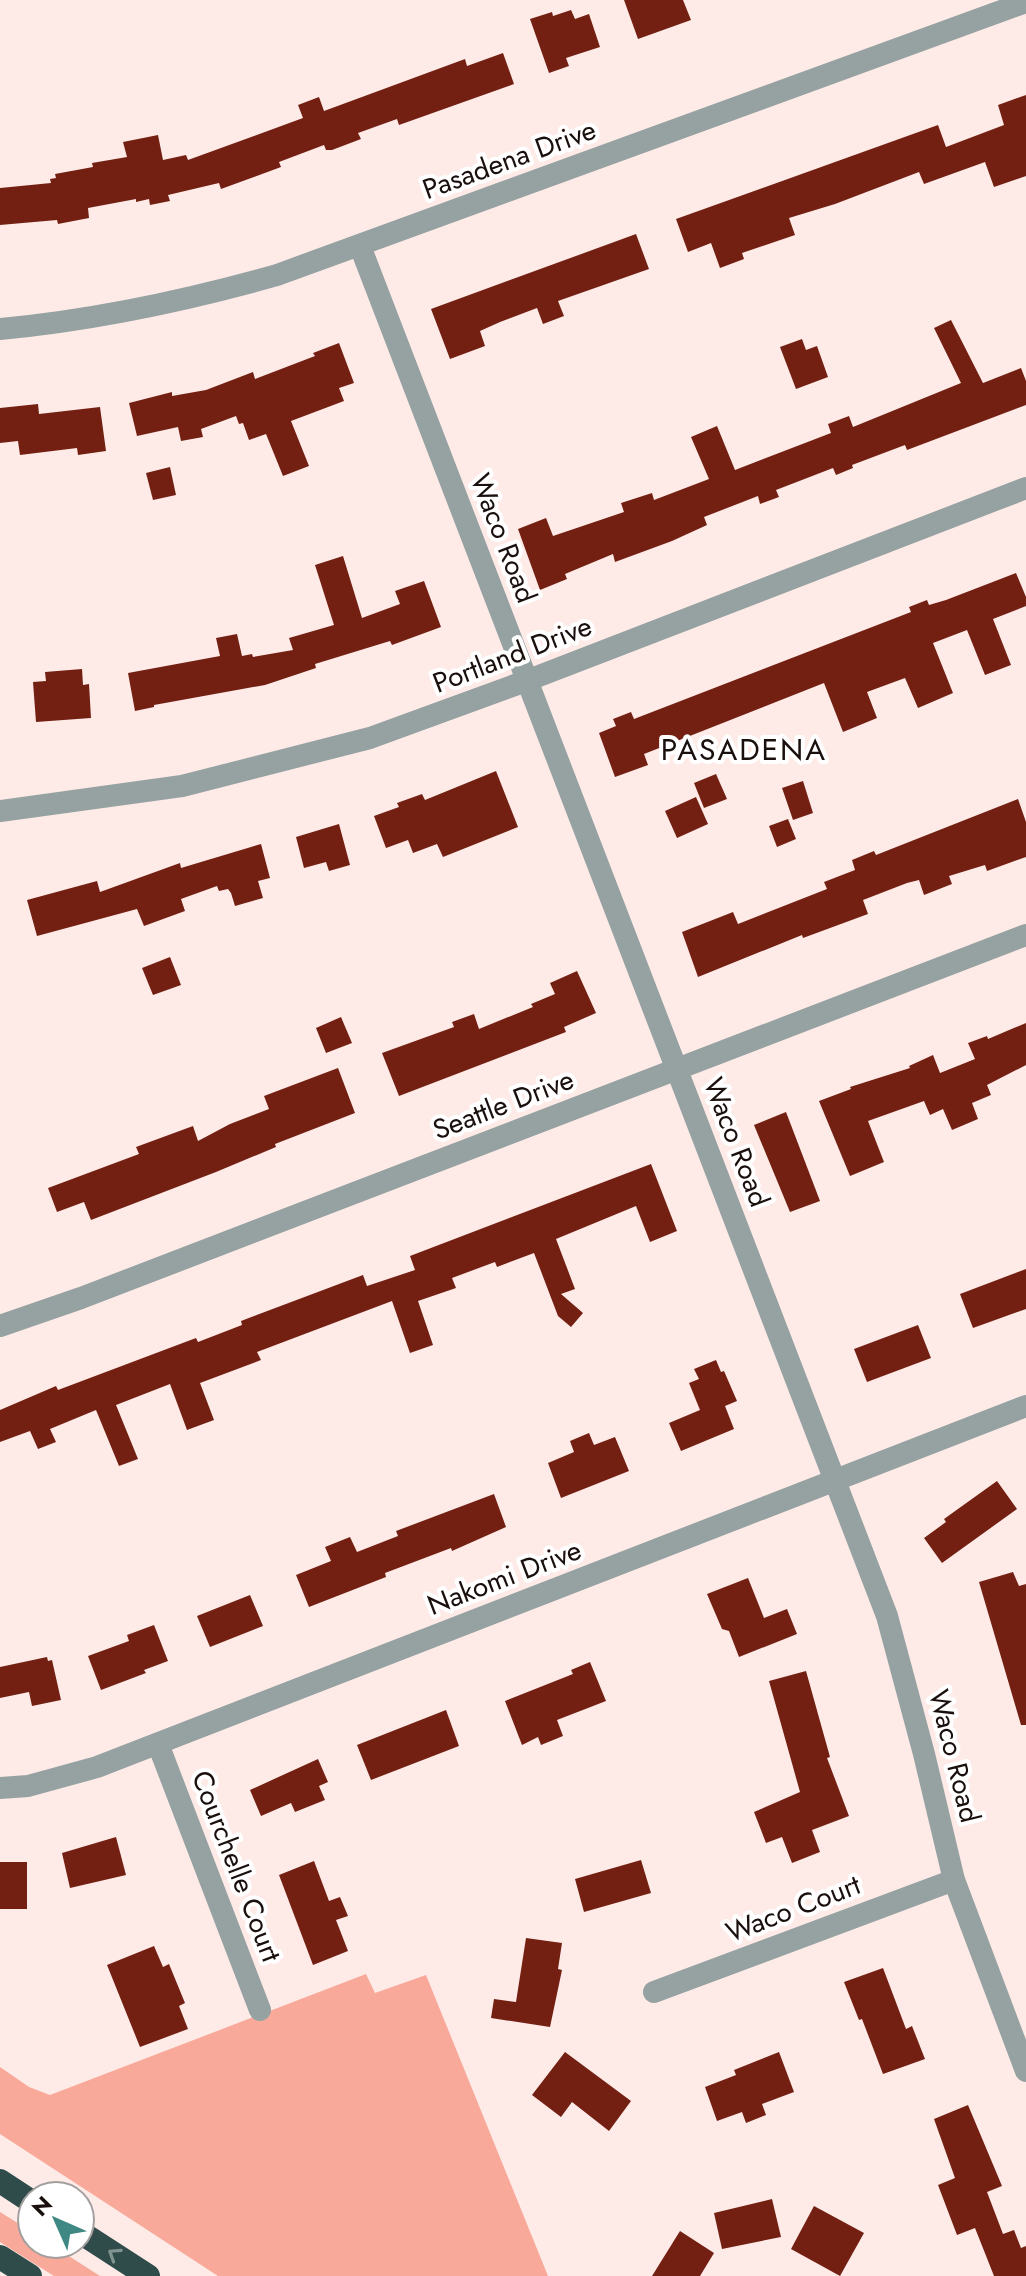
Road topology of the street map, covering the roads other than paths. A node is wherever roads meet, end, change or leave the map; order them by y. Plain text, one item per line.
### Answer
1 (1026, 2) edge
2 (360, 246) junction
3 (0, 329) edge
4 (1026, 488) edge
5 (526, 681) junction
6 (0, 811) edge
7 (1026, 935) edge
8 (677, 1069) junction
9 (0, 1326) edge
10 (1026, 1406) edge
11 (834, 1480) junction
12 (158, 1744) junction
13 (0, 1788) edge
14 (954, 1880) junction
15 (654, 1992) dead end
16 (260, 2010) dead end
17 (1026, 2071) edge
18 (96, 2242) edge
19 (0, 2257) edge
20 (30, 2276) edge
21 (148, 2276) edge

1 - 2 street, Pasadena Drive
2 - 3 street, Pasadena Drive
2 - 5 street, Waco Road
4 - 5 street, Portland Drive
5 - 6 street, Portland Drive
5 - 8 street, Waco Road
7 - 8 street, Seattle Drive
8 - 9 street, Seattle Drive
8 - 11 street, Waco Road
10 - 11 street, Nakomi Drive
11 - 12 street, Nakomi Drive
11 - 14 street, Waco Road
12 - 13 street, Nakomi Drive
12 - 16 street, Courchelle Court
14 - 15 street, Waco Court
14 - 17 street, Waco Road
21 -> 18 highway
19 - 20 highway

